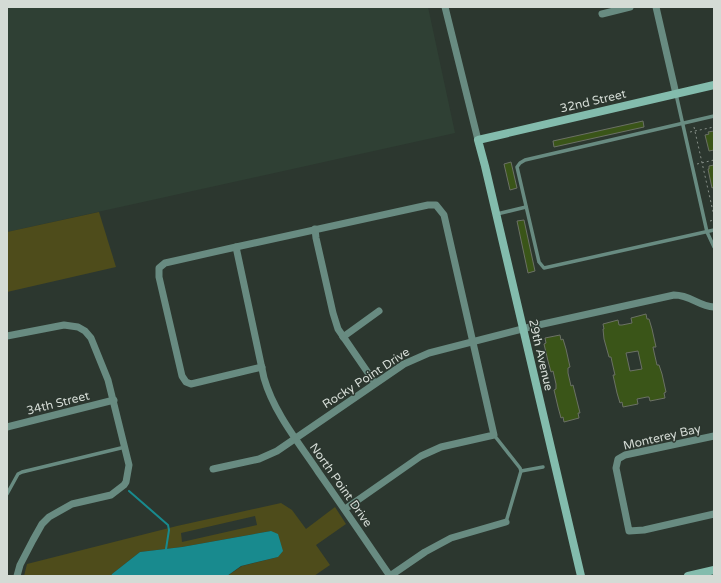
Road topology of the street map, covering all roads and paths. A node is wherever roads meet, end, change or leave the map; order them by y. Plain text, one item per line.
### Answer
1 (445, 7) edge
2 (630, 7) edge
3 (656, 7) edge
4 (602, 14) dead end
5 (714, 85) edge
6 (676, 94) junction
7 (714, 116) edge
8 (682, 124) junction
9 (693, 126) dead end
10 (714, 127) edge
11 (694, 131) junction
12 (690, 132) dead end
13 (478, 140) junction
14 (714, 160) edge
15 (702, 162) junction
16 (696, 164) dead end
17 (526, 207) junction
18 (496, 214) junction
19 (714, 216) edge
20 (714, 220) edge
21 (710, 221) dead end
22 (315, 229) junction
23 (714, 230) edge
24 (707, 232) junction
25 (236, 247) junction
26 (714, 247) edge
27 (714, 307) edge
28 (379, 310) dead end
29 (523, 329) junction
30 (7, 336) edge
31 (343, 337) junction
32 (472, 341) junction
33 (262, 366) junction
34 (375, 383) junction
35 (114, 400) junction
36 (7, 427) edge
37 (494, 435) junction
38 (714, 436) edge
39 (295, 438) junction
40 (125, 447) junction
41 (543, 467) dead end
42 (214, 469) dead end
43 (521, 471) junction
44 (7, 494) edge
45 (345, 509) junction
46 (714, 514) edge
47 (506, 522) joint
48 (713, 572) edge
49 (17, 576) edge
50 (390, 576) edge
51 (582, 576) edge
52 (688, 576) edge

1 - 13 street
2 - 4 street
3 - 6 street
5 - 6 street, 32nd Street
6 - 8 lane
6 - 13 street, 32nd Street
7 - 8 lane
8 - 17 lane
8 - 24 lane
9 - 11 path
10 - 11 path
11 - 12 path
11 - 15 path
13 - 18 street, 29th Avenue
14 - 15 path
15 - 16 path
15 - 19 path
17 - 18 lane
17 - 24 lane
18 - 29 street, 29th Avenue
20 - 21 path
22 - 25 street
22 - 31 street
22 - 32 street
23 - 24 lane
24 - 26 lane
25 - 33 street, North Point Drive
25 - 33 street
27 - 29 street, Rocky Point Drive
28 - 31 street
29 - 32 street, Rocky Point Drive
29 - 51 street, 29th Avenue
30 - 35 street
31 - 34 street
32 - 34 street, Rocky Point Drive
32 - 37 street
33 - 39 street, North Point Drive
34 - 39 street, Rocky Point Drive
35 - 36 street, 34th Street
35 - 40 street
37 - 43 lane
37 - 45 street
38 - 46 street, Monterey Bay
39 - 42 street, Rocky Point Drive
39 - 45 street, North Point Drive
40 - 44 lane
40 - 49 street
41 - 43 lane
43 - 47 lane
45 - 50 street, North Point Drive
47 - 50 street
48 - 52 street

